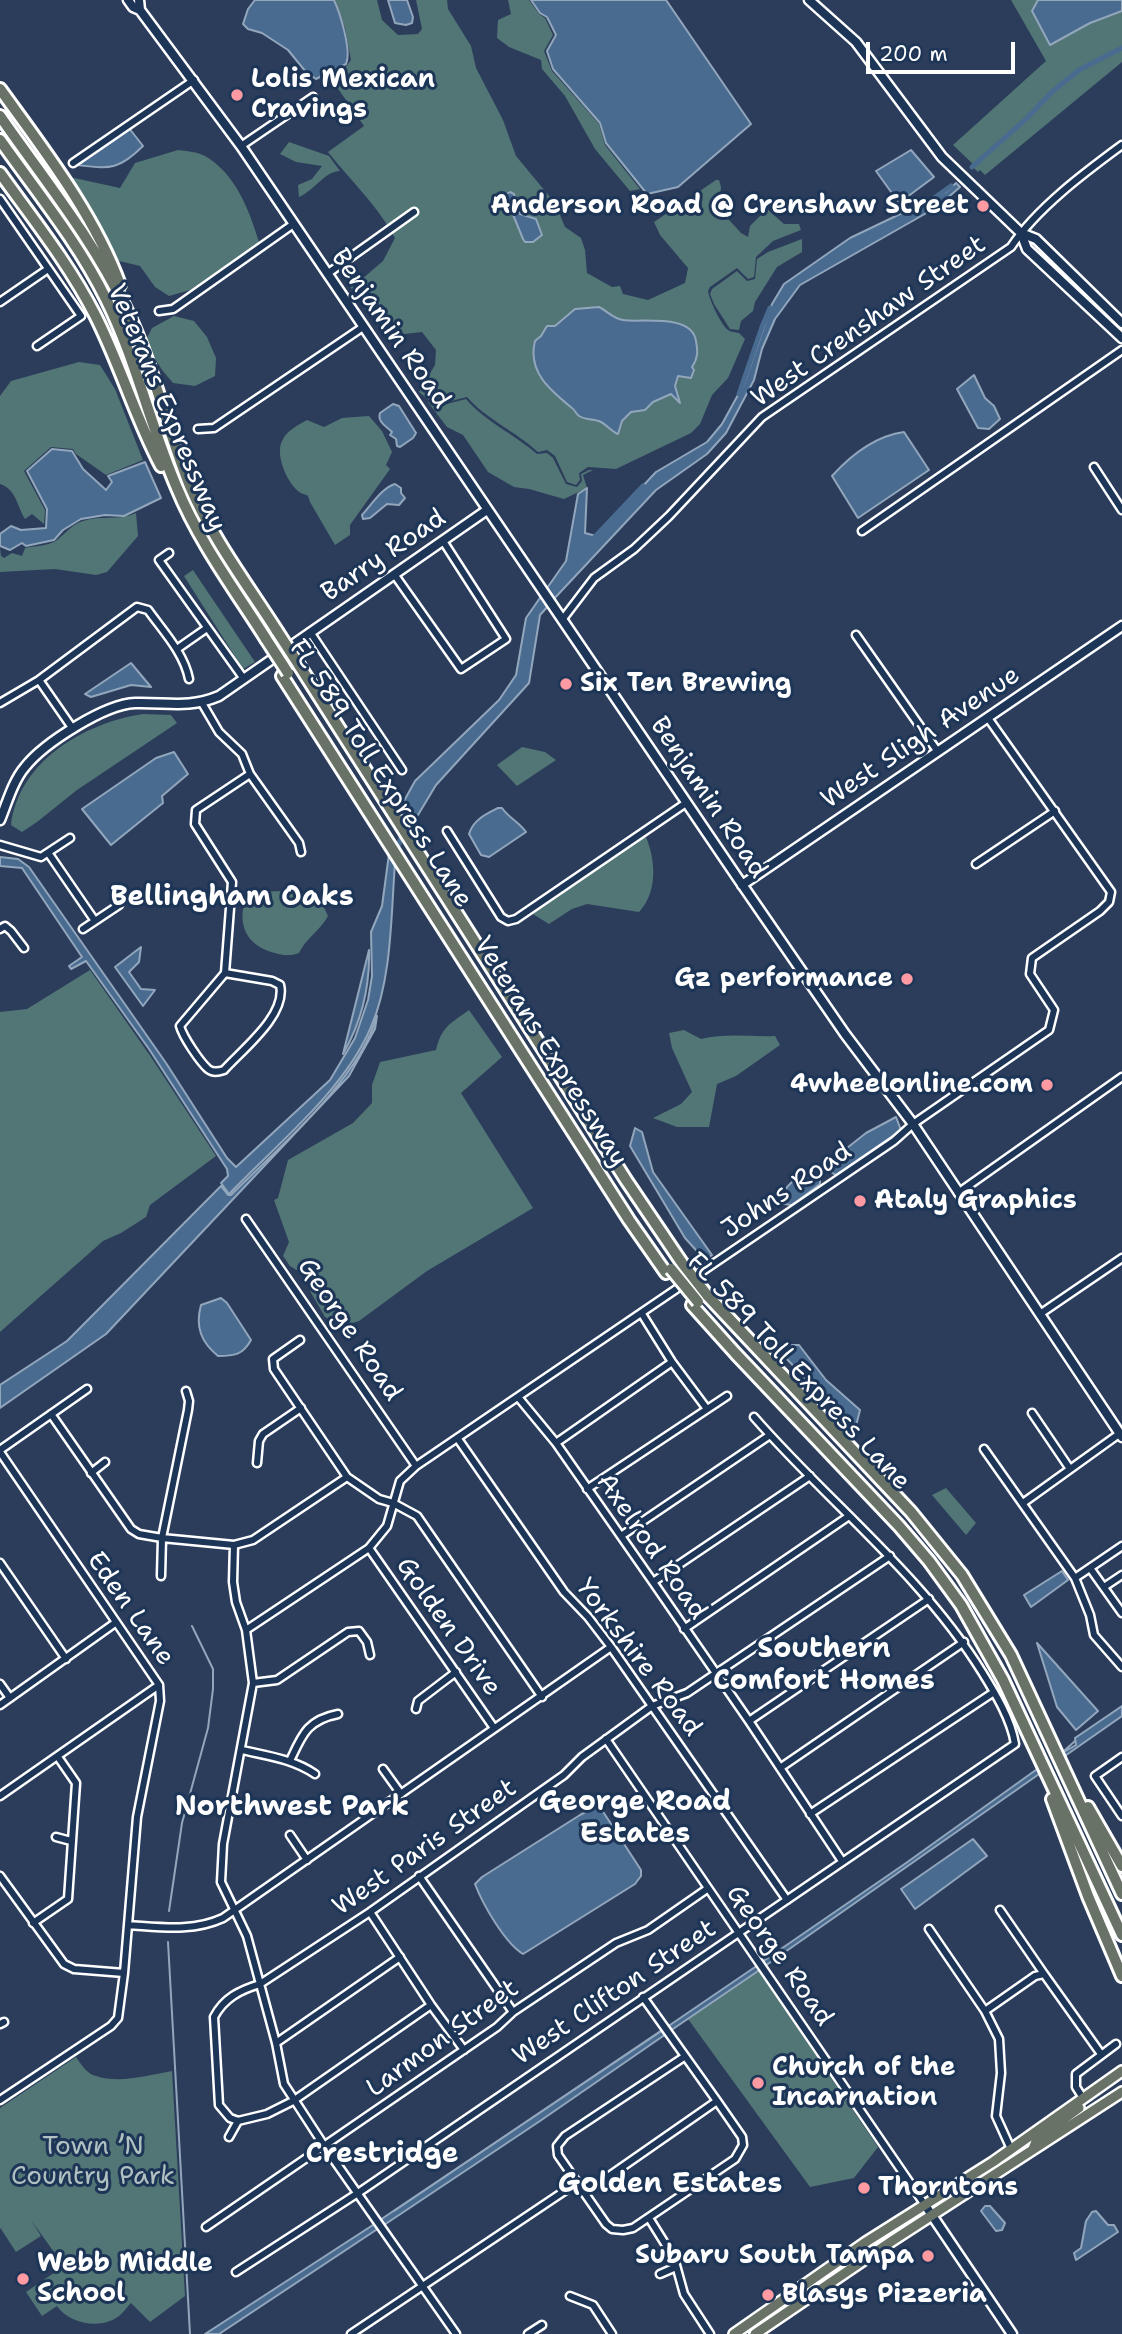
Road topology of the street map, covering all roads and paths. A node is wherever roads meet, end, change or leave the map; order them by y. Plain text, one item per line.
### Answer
1 (128, 0) edge
2 (139, 0) edge
3 (809, 0) edge
4 (140, 10) junction
5 (194, 80) junction
6 (0, 89) edge
7 (313, 97) dead end
8 (0, 116) edge
9 (0, 127) edge
10 (0, 140) edge
11 (1122, 145) edge
12 (241, 146) junction
13 (0, 151) edge
14 (73, 163) dead end
15 (0, 173) edge
16 (0, 200) edge
17 (414, 212) dead end
18 (292, 225) junction
19 (1021, 233) junction
20 (48, 269) junction
21 (327, 274) junction
22 (0, 302) edge
23 (126, 308) junction
24 (159, 311) dead end
25 (1122, 323) edge
26 (363, 327) junction
27 (1122, 338) edge
28 (37, 346) dead end
29 (1122, 349) edge
30 (198, 429) dead end
31 (160, 466) junction
32 (1094, 467) dead end
33 (487, 510) junction
34 (1122, 510) edge
35 (862, 531) dead end
36 (443, 541) junction
37 (169, 553) dead end
38 (394, 574) junction
39 (562, 620) junction
40 (1122, 626) edge
41 (207, 628) junction
42 (310, 632) junction
43 (856, 635) dead end
44 (269, 637) junction
45 (177, 649) junction
46 (290, 670) junction
47 (189, 679) dead end
48 (244, 679) junction
49 (39, 680) junction
50 (0, 703) edge
51 (202, 703) junction
52 (988, 718) junction
53 (73, 729) junction
54 (938, 752) junction
55 (402, 770) dead end
56 (250, 774) junction
57 (686, 803) junction
58 (1055, 811) junction
59 (0, 820) edge
60 (447, 831) dead end
61 (70, 838) dead end
62 (0, 845) edge
63 (301, 852) dead end
64 (48, 853) junction
65 (976, 864) dead end
66 (742, 885) junction
67 (119, 905) dead end
68 (95, 921) junction
69 (0, 929) edge
70 (83, 929) dead end
71 (24, 948) dead end
72 (225, 973) junction
73 (1122, 1077) edge
74 (913, 1124) junction
75 (958, 1193) junction
76 (246, 1219) dead end
77 (1122, 1258) edge
78 (642, 1314) junction
79 (1040, 1314) junction
80 (300, 1340) dead end
81 (673, 1362) junction
82 (87, 1389) dead end
83 (186, 1391) dead end
84 (727, 1396) dead end
85 (519, 1397) junction
86 (301, 1408) junction
87 (707, 1409) junction
88 (1032, 1413) dead end
89 (51, 1414) junction
90 (754, 1417) dead end
91 (770, 1435) junction
92 (1121, 1435) edge
93 (457, 1439) junction
94 (556, 1443) junction
95 (984, 1449) dead end
96 (0, 1451) edge
97 (106, 1462) dead end
98 (257, 1463) dead end
99 (416, 1466) junction
100 (1070, 1469) junction
101 (91, 1473) junction
102 (810, 1476) junction
103 (347, 1477) junction
104 (587, 1489) junction
105 (393, 1503) junction
106 (1023, 1503) junction
107 (849, 1516) junction
108 (621, 1536) junction
109 (162, 1538) junction
110 (234, 1545) junction
111 (1122, 1546) edge
112 (369, 1548) junction
113 (890, 1556) junction
114 (0, 1563) edge
115 (1090, 1568) junction
116 (1122, 1575) edge
117 (161, 1576) dead end
118 (1075, 1578) junction
119 (653, 1582) junction
120 (1104, 1587) junction
121 (929, 1598) junction
122 (1122, 1599) edge
123 (1115, 1604) junction
124 (1122, 1613) edge
125 (116, 1623) junction
126 (684, 1629) junction
127 (246, 1630) junction
128 (964, 1642) junction
129 (611, 1647) junction
130 (370, 1655) dead end
131 (66, 1659) junction
132 (1122, 1667) edge
133 (456, 1672) junction
134 (715, 1674) junction
135 (253, 1683) junction
136 (0, 1684) edge
137 (159, 1685) junction
138 (994, 1692) junction
139 (542, 1697) junction
140 (10, 1698) junction
141 (0, 1705) edge
142 (652, 1706) junction
143 (416, 1709) dead end
144 (338, 1714) dead end
145 (749, 1721) junction
146 (494, 1728) junction
147 (607, 1739) junction
148 (242, 1750) junction
149 (1040, 1752) junction
150 (58, 1757) junction
151 (1122, 1757) edge
152 (290, 1761) junction
153 (780, 1768) junction
154 (383, 1769) dead end
155 (1065, 1769) junction
156 (315, 1774) dead end
157 (1051, 1781) junction
158 (401, 1794) junction
159 (0, 1796) edge
160 (810, 1814) junction
161 (1122, 1816) edge
162 (290, 1835) dead end
163 (56, 1837) dead end
164 (71, 1841) junction
165 (307, 1860) junction
166 (842, 1861) junction
167 (1122, 1866) edge
168 (0, 1875) edge
169 (419, 1876) junction
170 (707, 1889) junction
171 (1122, 1894) edge
172 (787, 1900) junction
173 (233, 1910) junction
174 (1000, 1910) dead end
175 (370, 1912) junction
176 (1122, 1920) edge
177 (33, 1923) junction
178 (128, 1925) junction
179 (929, 1929) dead end
180 (738, 1933) junction
181 (1122, 1935) edge
182 (400, 1957) junction
183 (124, 1973) junction
184 (1044, 1975) junction
185 (1122, 1976) edge
186 (260, 1984) junction
187 (643, 1997) junction
188 (431, 2005) junction
189 (985, 2011) junction
190 (513, 2012) junction
191 (276, 2043) junction
192 (1116, 2044) dead end
193 (464, 2050) junction
194 (1101, 2054) junction
195 (684, 2057) junction
196 (1122, 2071) edge
197 (1122, 2092) edge
198 (1083, 2098) junction
199 (0, 2100) edge
200 (293, 2101) junction
201 (717, 2101) junction
202 (238, 2121) junction
203 (229, 2137) dead end
204 (325, 2147) junction
205 (1011, 2149) junction
206 (1032, 2150) junction
207 (581, 2187) junction
208 (358, 2193) junction
209 (925, 2205) junction
210 (932, 2215) junction
211 (649, 2218) junction
212 (206, 2227) dead end
213 (676, 2267) junction
214 (236, 2272) dead end
215 (660, 2274) dead end
216 (815, 2278) junction
217 (423, 2285) junction
218 (570, 2296) dead end
219 (779, 2318) junction
220 (542, 2325) dead end
221 (351, 2334) edge
222 (456, 2334) edge
223 (528, 2334) edge
224 (612, 2334) edge
225 (710, 2334) edge
226 (734, 2334) edge
227 (755, 2334) edge
228 (1013, 2334) edge

1 - 4 street, Benjamin Road
2 - 4 street, Benjamin Road
3 - 19 street
4 - 5 street, Benjamin Road
5 - 12 street, Benjamin Road
5 - 14 street
6 - 23 highway
7 - 12 street
8 - 23 highway, Veterans Expressway
9 - 44 highway, FL 589 Toll Express Lane
10 - 44 highway, FL 589 Toll Express Lane
11 - 19 street, West Crenshaw Street
12 - 18 street, Benjamin Road
13 - 31 highway, Veterans Expressway
15 - 31 highway
16 - 20 street
17 - 21 street
18 - 21 street, Benjamin Road
18 - 24 street
19 - 25 street
19 - 27 street
19 - 39 street, West Crenshaw Street
20 - 22 street
20 - 28 street
21 - 26 street, Benjamin Road
23 - 44 highway, Veterans Expressway
26 - 30 street
26 - 33 street, Benjamin Road
29 - 35 street
31 - 44 highway, Veterans Expressway
32 - 34 street
33 - 36 street, Barry Road
33 - 39 street, Benjamin Road
36 - 38 street, Barry Road
36 - 38 street
37 - 41 street
38 - 42 street, Barry Road
39 - 57 street, Benjamin Road
40 - 52 street, West Sligh Avenue
41 - 45 street
41 - 48 street
42 - 48 street, Barry Road
42 - 55 street
43 - 54 street
44 - 46 highway, Veterans Expressway
44 - 46 highway, Veterans Expressway, bridge
45 - 47 street
45 - 49 street
46 - 149 highway, Veterans Expressway
46 - 155 highway, Veterans Expressway, bridge
48 - 51 street, Barry Road
49 - 50 street
49 - 53 street
51 - 53 street, Barry Road
51 - 56 street
52 - 54 street, West Sligh Avenue
52 - 58 street, Johns Road
53 - 59 street, Barry Road
54 - 66 street, West Sligh Avenue
56 - 63 street
56 - 72 street
57 - 60 street
57 - 66 street, Benjamin Road
58 - 65 street
58 - 74 street, Johns Road
61 - 64 street
62 - 64 street
64 - 68 street
66 - 74 street, Benjamin Road
67 - 68 street
68 - 70 street
69 - 71 street
72 - 72 street
73 - 75 street
74 - 75 street, Benjamin Road
74 - 78 street, Johns Road
75 - 79 street, Benjamin Road
76 - 99 street, George Road
77 - 79 street
78 - 81 street
78 - 85 street, Johns Road
79 - 92 street, Benjamin Road
80 - 86 street
81 - 87 street
81 - 94 street
82 - 89 street
83 - 109 street
84 - 87 street
85 - 93 street, Johns Road
85 - 94 street, Axelrod Road
86 - 98 street
86 - 103 street
87 - 104 street
88 - 100 street
89 - 96 street
89 - 101 street
90 - 91 street
91 - 102 street
91 - 108 street
92 - 100 street
93 - 99 street, Johns Road
93 - 129 street, Yorkshire Road
94 - 104 street, Axelrod Road
95 - 106 street
96 - 125 street, Eden Lane
97 - 101 street
99 - 105 street, Johns Road
100 - 106 street
101 - 109 street
102 - 107 street
102 - 119 street
103 - 105 street
103 - 110 street
104 - 108 street, Axelrod Road
105 - 112 street, Johns Road
105 - 139 street
106 - 118 street
107 - 113 street
107 - 126 street
108 - 119 street, Axelrod Road
109 - 110 street
109 - 117 street
110 - 127 street
111 - 115 street
112 - 127 street, Johns Road
112 - 133 street, Golden Drive
113 - 121 street
113 - 134 street, West Paris Street
114 - 131 street
115 - 118 street
115 - 120 street
116 - 120 street
118 - 132 street
119 - 126 street, Axelrod Road
120 - 123 street
121 - 128 street
121 - 145 street
122 - 123 street
123 - 124 street
125 - 131 street
125 - 137 street, Eden Lane
126 - 134 street, Axelrod Road
127 - 135 street
128 - 138 street
128 - 153 street
129 - 139 street
129 - 142 street, Yorkshire Road
130 - 135 street
131 - 140 street
133 - 143 street
133 - 146 street, Golden Drive
134 - 142 street, West Paris Street
134 - 145 street, Axelrod Road
135 - 148 street
136 - 140 street
137 - 150 street
137 - 178 street, Eden Lane
138 - 160 street
138 - 166 street, West Clifton Street
139 - 146 street
140 - 141 street
142 - 147 street, West Paris Street
142 - 172 street, Yorkshire Road
144 - 152 street
145 - 153 street, Axelrod Road
146 - 158 street
147 - 169 street, West Paris Street
147 - 170 street, George Road
148 - 152 street
148 - 173 street
149 - 157 highway
149 - 157 highway, Veterans Expressway
150 - 159 street
150 - 164 street
151 - 161 street
152 - 156 street
153 - 160 street, Axelrod Road
154 - 158 street
155 - 167 highway
155 - 171 highway, Veterans Expressway
157 - 176 highway
157 - 181 highway
157 - 185 highway
158 - 165 street
160 - 166 street, Axelrod Road
162 - 165 street
163 - 164 street
164 - 177 street
165 - 173 street
166 - 172 street, West Clifton Street
168 - 177 street
169 - 175 street, West Paris Street
169 - 190 street
170 - 180 street, George Road
170 - 190 street, Larmon Street
172 - 180 street, West Clifton Street
173 - 178 street
173 - 186 street
174 - 184 street
175 - 182 street
175 - 186 street, West Paris Street
177 - 183 street
178 - 183 street, Eden Lane
179 - 189 street
180 - 187 street, West Clifton Street
180 - 209 street, George Road
182 - 188 street
182 - 191 street
183 - 199 street, Eden Lane
184 - 189 street
184 - 194 street
186 - 191 street
186 - 202 street, West Paris Street
187 - 195 street
187 - 208 street, West Clifton Street
188 - 193 street
188 - 200 street
189 - 205 street
190 - 193 street, Larmon Street
191 - 200 street
192 - 194 street
193 - 204 street, Larmon Street
194 - 198 street
195 - 201 street
195 - 207 street
196 - 198 main road
197 - 206 main road
198 - 205 main road
198 - 206 main road
200 - 202 street
200 - 204 street
201 - 207 street
201 - 211 street
202 - 203 street
204 - 208 street
204 - 212 street, Larmon Street
205 - 209 main road
206 - 210 main road
207 - 211 street
207 - 217 street
208 - 214 street, West Clifton Street
208 - 217 street
209 - 210 street, George Road
209 - 216 main road
210 - 219 main road
210 - 228 street, George Road
211 - 213 street
213 - 215 street
213 - 225 street
216 - 219 main road
216 - 226 main road
217 - 221 street
217 - 222 street
218 - 224 street
219 - 227 main road
220 - 223 street

